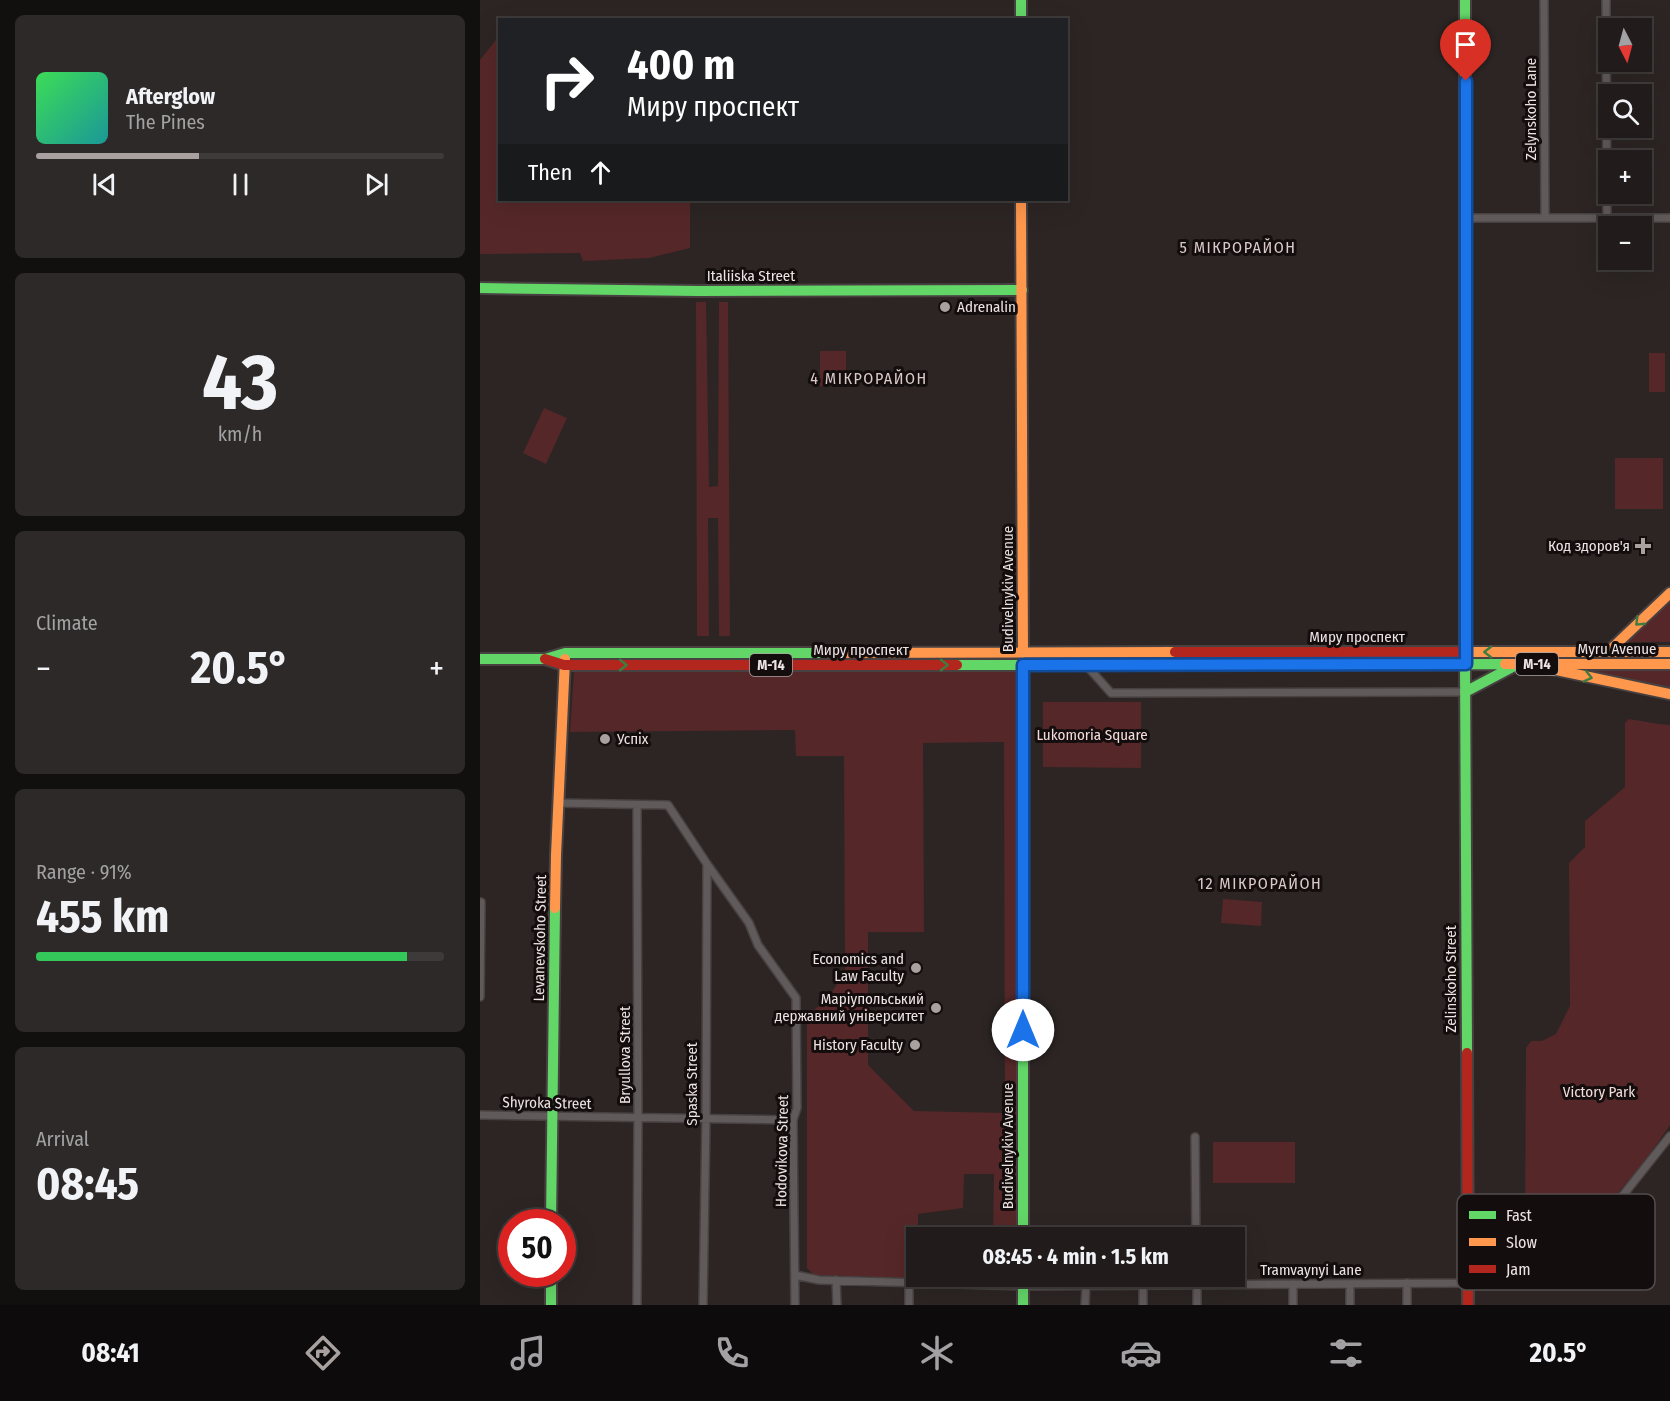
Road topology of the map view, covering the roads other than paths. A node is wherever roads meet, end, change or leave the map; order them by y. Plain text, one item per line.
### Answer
1 (1021, 0) edge
2 (1466, 0) edge
3 (1544, 0) edge
4 (1606, 0) edge
5 (1021, 18) edge
6 (1022, 201) edge
7 (1607, 216) edge
8 (1466, 218) junction
9 (1545, 218) junction
10 (1598, 218) edge
11 (1652, 218) edge
12 (1670, 218) edge
13 (480, 288) edge
14 (1022, 290) junction
15 (1670, 593) edge
16 (1023, 652) junction
17 (1466, 652) junction
18 (1608, 652) junction
19 (1670, 652) edge
20 (565, 653) junction
21 (480, 659) edge
22 (545, 659) junction
23 (1466, 664) junction
24 (1518, 664) junction
25 (1531, 664) junction
26 (1670, 664) edge
27 (564, 665) junction
28 (1023, 665) junction
29 (1086, 665) junction
30 (1466, 692) junction
31 (1667, 693) edge
32 (558, 803) junction
33 (637, 805) junction
34 (707, 864) junction
35 (481, 902) edge
36 (480, 997) edge
37 (480, 1115) edge
38 (552, 1116) junction
39 (638, 1118) junction
40 (706, 1119) junction
41 (793, 1120) junction
42 (1670, 1136) edge
43 (1195, 1137) dead end
44 (1468, 1194) edge
45 (1624, 1194) edge
46 (551, 1209) edge
47 (1023, 1227) edge
48 (1196, 1227) edge
49 (795, 1275) junction
50 (836, 1280) junction
51 (906, 1282) edge
52 (1245, 1282) edge
53 (1407, 1283) junction
54 (1457, 1283) edge
55 (1293, 1284) junction
56 (1350, 1284) junction
57 (551, 1287) edge
58 (909, 1287) edge
59 (1023, 1287) edge
60 (1086, 1287) edge
61 (1143, 1287) edge
62 (1197, 1287) edge
63 (551, 1305) edge
64 (637, 1305) edge
65 (703, 1305) edge
66 (795, 1305) edge
67 (837, 1305) edge
68 (909, 1305) edge
69 (1023, 1305) edge
70 (1086, 1305) edge
71 (1143, 1305) edge
72 (1197, 1305) edge
73 (1293, 1305) edge
74 (1350, 1305) edge
75 (1407, 1305) edge

1 - 5 main road
2 - 8 main road
3 - 9 street, Zelynskoho Lane
4 - 7 street
6 - 14 main road, Budivelnykiv Avenue
8 - 9 street
8 - 17 main road, Zelinskoho Street
9 - 10 street
11 - 12 street
13 - 14 main road, Italiiska Street
14 - 16 main road, Budivelnykiv Avenue
15 -> 18 main road
16 - 17 main road, Myru Avenue / М-14
16 - 20 main road, Миру проспект / М-14
16 - 28 main road, Budivelnykiv Avenue
18 -> 17 main road, Myru Avenue / М-14
17 - 23 main road, Zelinskoho Street
18 - 19 main road, Myru Avenue / М-14
20 - 22 main road, М-14
20 - 27 main road, Levanevskoho Street
21 - 22 main road, М-14
22 - 27 main road, М-14
23 - 24 main road, Myru Avenue / М-14
23 - 29 main road, Миру проспект / М-14
23 - 30 main road, Zelinskoho Street
24 - 25 main road, Myru Avenue / М-14
24 - 30 main road
25 - 26 main road, Myru Avenue / М-14
25 -> 31 main road
27 -> 28 main road, Миру проспект / М-14
27 - 32 main road, Levanevskoho Street
28 - 29 main road, Миру проспект / М-14
28 - 47 main road, Budivelnykiv Avenue
29 - 30 street
30 - 44 main road, Zelinskoho Street
32 - 33 street
32 - 38 main road, Levanevskoho Street
33 - 34 street
33 - 39 street, Bryullova Street
34 - 40 street, Spaska Street
34 - 41 street, Hodovikova Street
35 - 36 street
37 - 38 street, Shyroka Street
38 - 39 street, Shyroka Street
38 - 46 main road, Levanevskoho Street
39 - 40 street, Shyroka Street
39 - 64 street, Bryullova Street
40 - 41 street, Shyroka Street
40 - 65 street, Spaska Street
41 - 49 street, Hodovikova Street
42 - 45 street, Tramvaynyi Lane
43 - 48 street
49 - 50 street, Tramvaynyi Lane
49 - 66 street, Hodovikova Street
50 - 51 street, Tramvaynyi Lane
50 - 67 street
52 - 55 street, Tramvaynyi Lane
53 - 54 street, Tramvaynyi Lane
53 - 56 street, Tramvaynyi Lane
53 - 75 street
55 - 56 street, Tramvaynyi Lane
55 - 73 street
56 - 74 street
57 - 63 main road
58 - 68 street
59 - 69 main road
60 - 70 street
61 - 71 street
62 - 72 street

